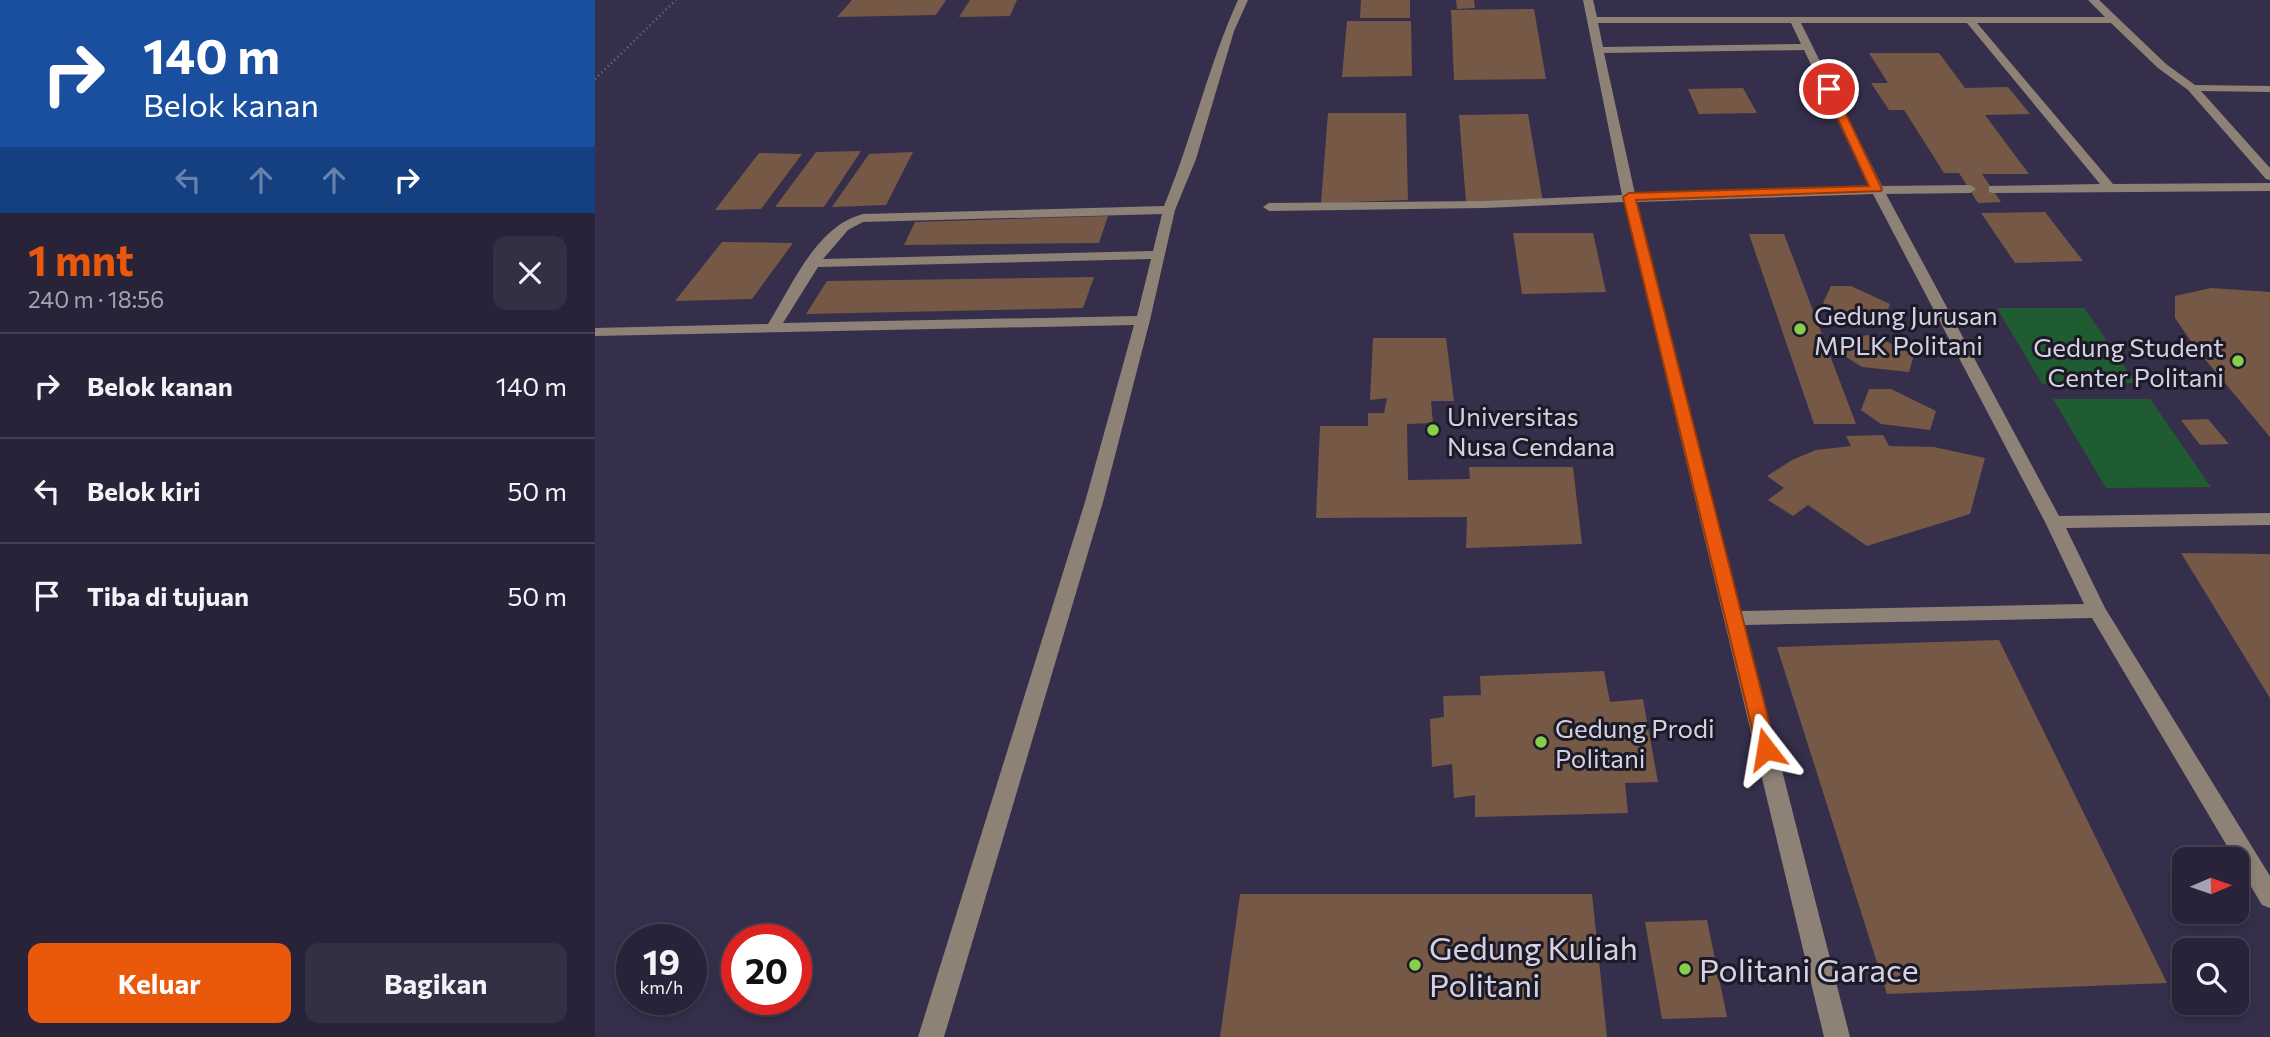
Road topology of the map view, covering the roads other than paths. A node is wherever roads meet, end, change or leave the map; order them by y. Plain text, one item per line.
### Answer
1 (1243, 0) edge
2 (1588, 0) edge
3 (2093, 0) edge
4 (1593, 20) junction
5 (2114, 20) junction
6 (1795, 21) junction
7 (1971, 22) junction
8 (1808, 47) junction
9 (1599, 50) junction
10 (2192, 88) junction
11 (2270, 89) edge
12 (2270, 176) edge
13 (2270, 187) edge
14 (1877, 189) junction
15 (1970, 189) dead end
16 (1993, 189) dead end
17 (2110, 189) junction
18 (1629, 197) junction
19 (1269, 207) dead end
20 (1169, 210) junction
21 (1159, 254) junction
22 (816, 262) junction
23 (1143, 320) junction
24 (771, 330) junction
25 (595, 332) edge
26 (2270, 519) edge
27 (2054, 522) junction
28 (2097, 611) junction
29 (1734, 618) junction
30 (2270, 897) edge
31 (931, 1037) edge
32 (1837, 1037) edge

1 - 20 street
2 - 4 street
3 - 5 street
4 - 6 street
4 - 9 street
5 - 7 street
5 - 10 street
6 - 7 street
6 - 8 street
7 - 17 street
8 - 9 street
8 - 14 street
9 - 18 street
10 - 11 street
10 - 12 street
13 - 17 street
14 - 15 street
14 - 18 street
14 - 27 street
16 - 17 street
18 - 19 street
18 - 29 street
20 - 21 street
20 - 22 street
21 - 22 street
21 - 23 street
22 - 24 street
23 - 24 street
23 - 31 street
24 - 25 street
26 - 27 street
27 - 28 street
28 - 29 street
28 - 30 street
29 - 32 street

